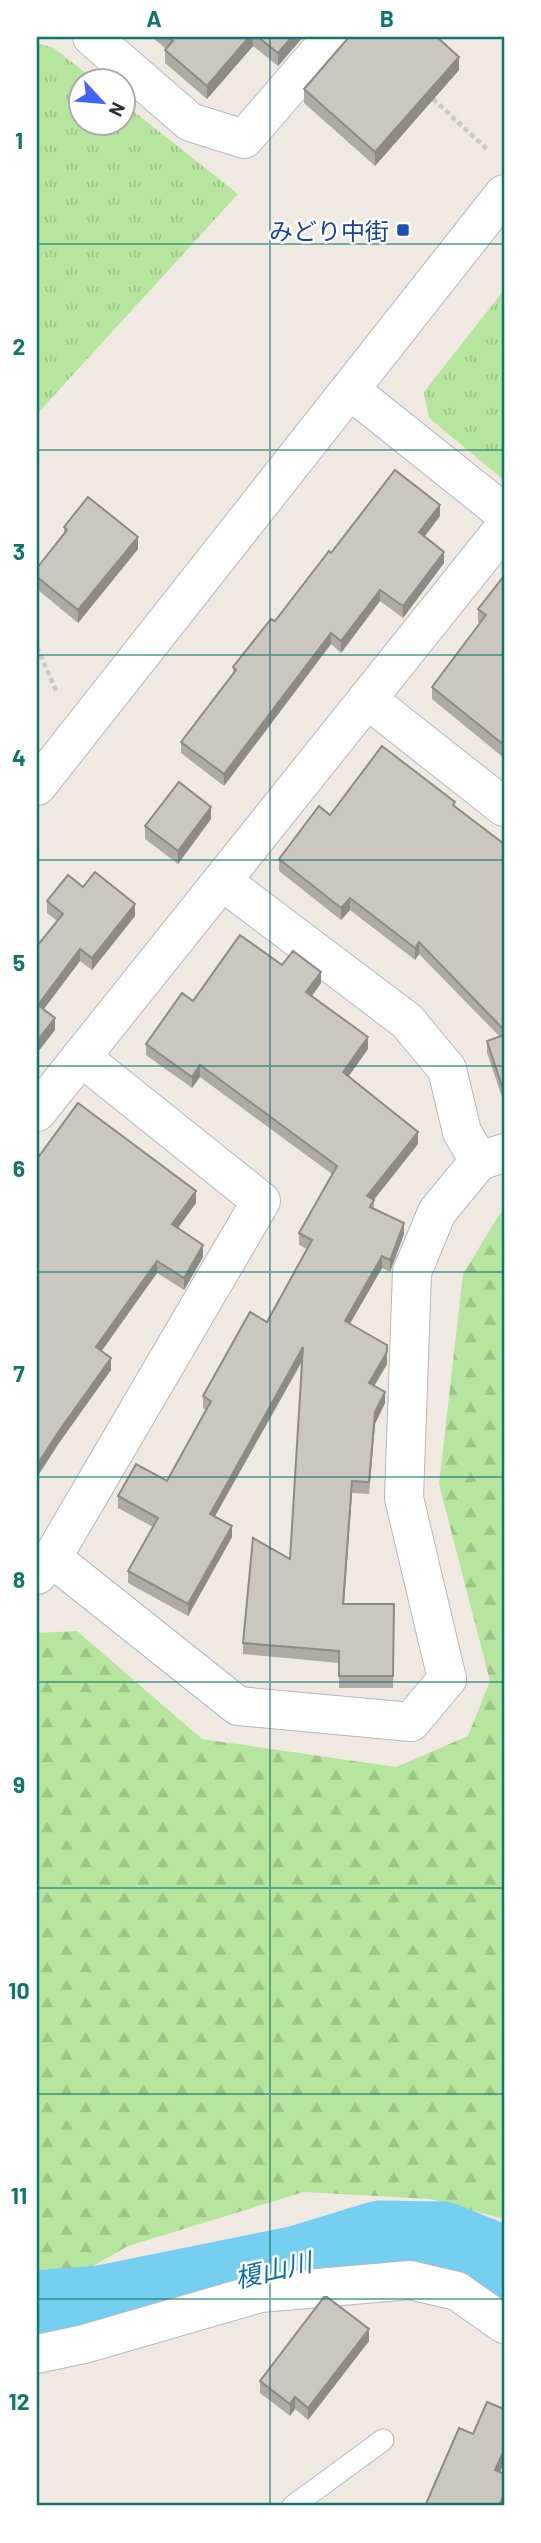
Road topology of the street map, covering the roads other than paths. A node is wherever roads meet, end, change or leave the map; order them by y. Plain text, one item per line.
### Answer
1 (92, 37) edge
2 (332, 37) edge
3 (504, 194) edge
4 (350, 390) junction
5 (504, 513) edge
6 (504, 528) edge
7 (367, 699) junction
8 (37, 786) edge
9 (504, 807) edge
10 (222, 881) junction
11 (81, 1057) junction
12 (37, 1112) edge
13 (492, 1157) edge
14 (44, 1567) edge
15 (504, 2324) edge
16 (37, 2354) edge
17 (383, 2440) dead end
18 (293, 2506) edge

1 - 2 street
3 - 4 street
4 - 5 street
4 - 8 street
6 - 7 street
7 - 9 street
7 - 10 street
10 - 11 street
10 - 13 street
11 - 12 street
11 - 14 street
13 - 14 street
15 - 16 street
17 - 18 lane

